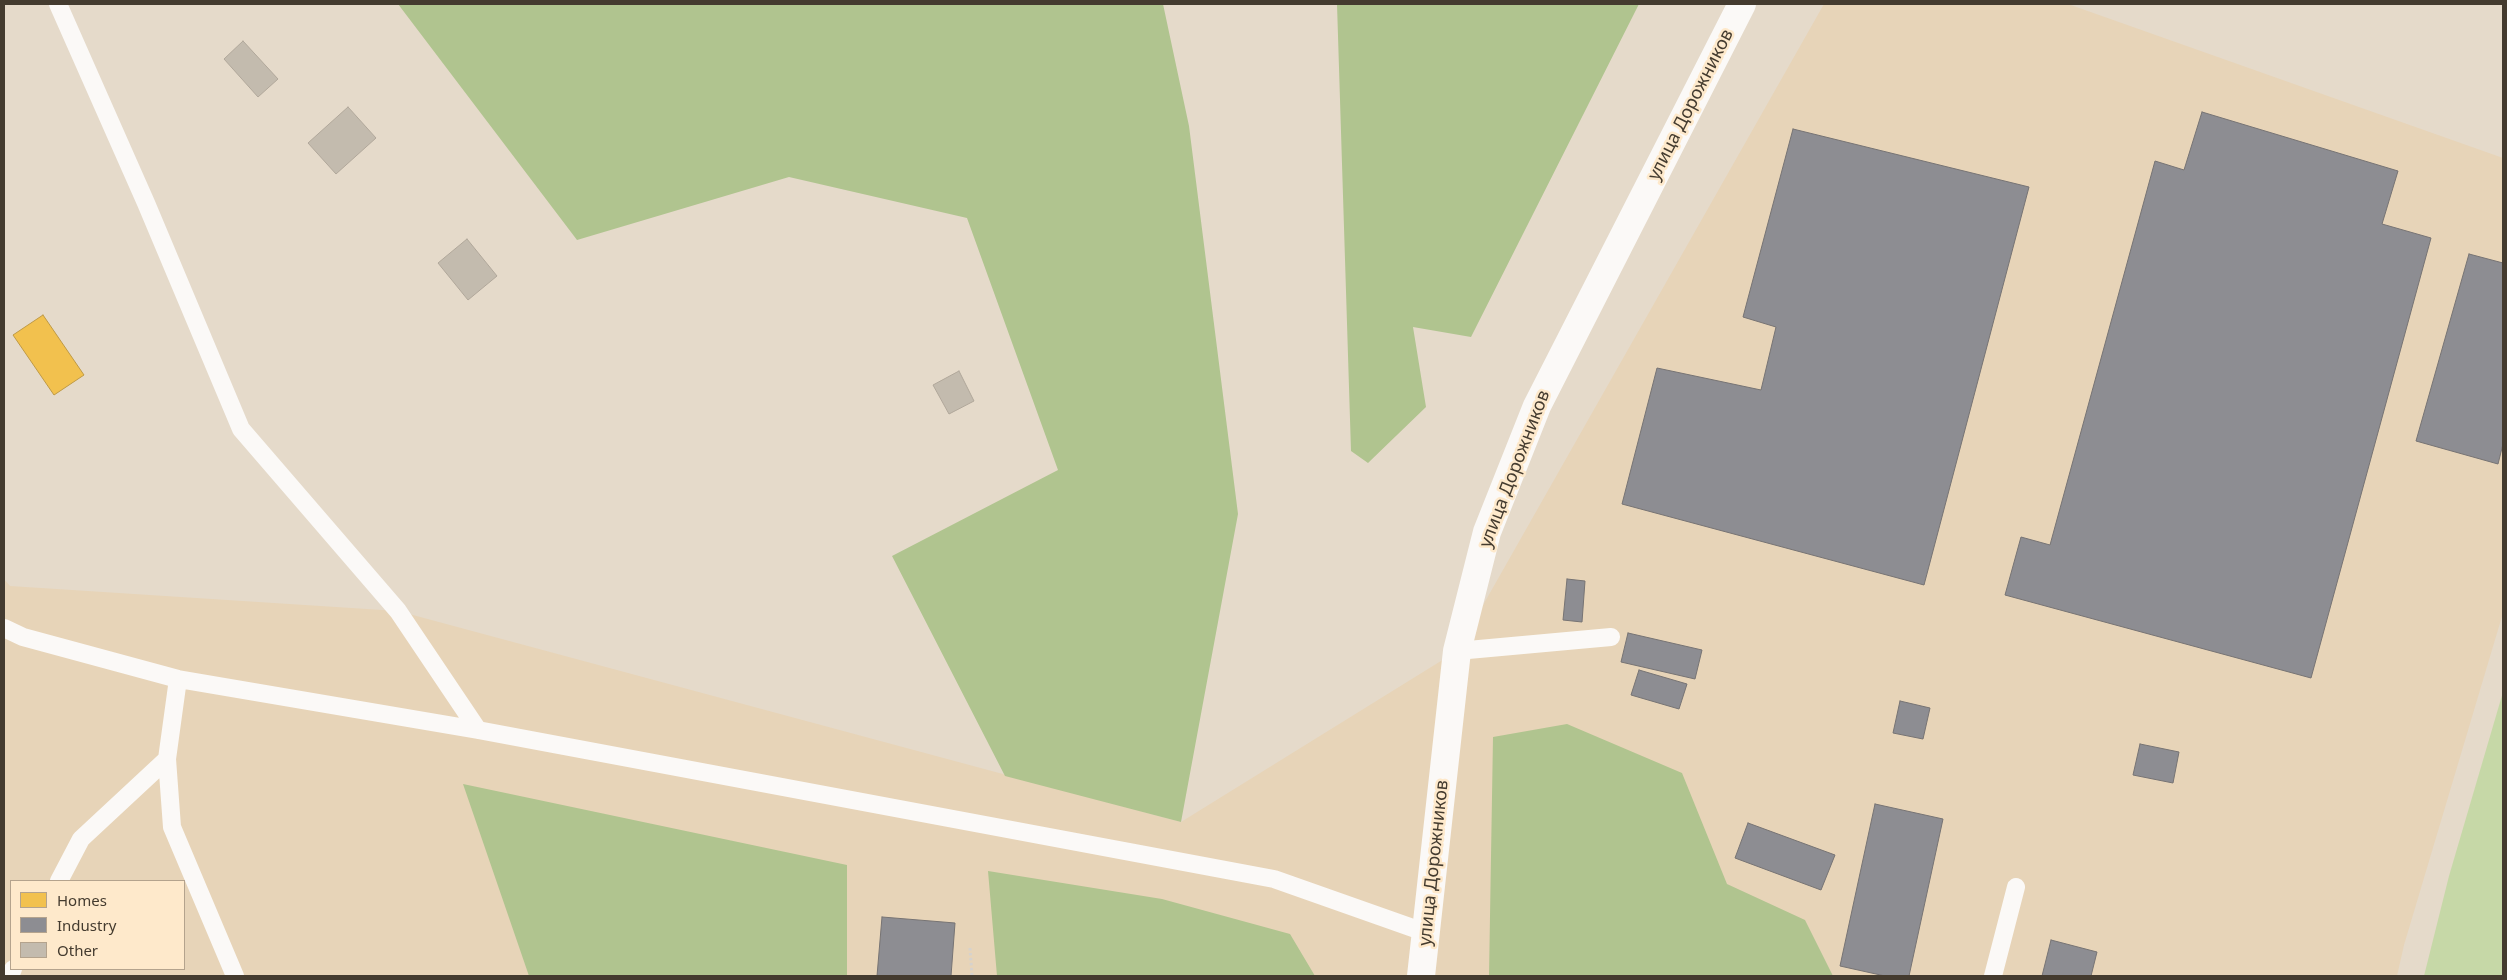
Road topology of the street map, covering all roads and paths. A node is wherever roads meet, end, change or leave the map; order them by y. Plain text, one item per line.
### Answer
1 (58, 4) edge
2 (1742, 4) edge
3 (4, 628) edge
4 (1611, 637) dead end
5 (1458, 651) junction
6 (178, 679) junction
7 (478, 730) junction
8 (167, 759) junction
9 (60, 880) edge
10 (2016, 887) dead end
11 (1427, 933) junction
12 (970, 948) dead end
13 (235, 976) edge
14 (972, 976) edge
15 (1421, 976) edge
16 (1992, 976) edge

1 - 7 lane
2 - 5 street, улица Дорожников
3 - 6 lane
4 - 5 lane
5 - 11 street, улица Дорожников
6 - 7 lane
6 - 8 lane
7 - 11 lane
8 - 9 lane
8 - 13 lane
10 - 16 lane
11 - 15 street, улица Дорожников
12 - 14 path

